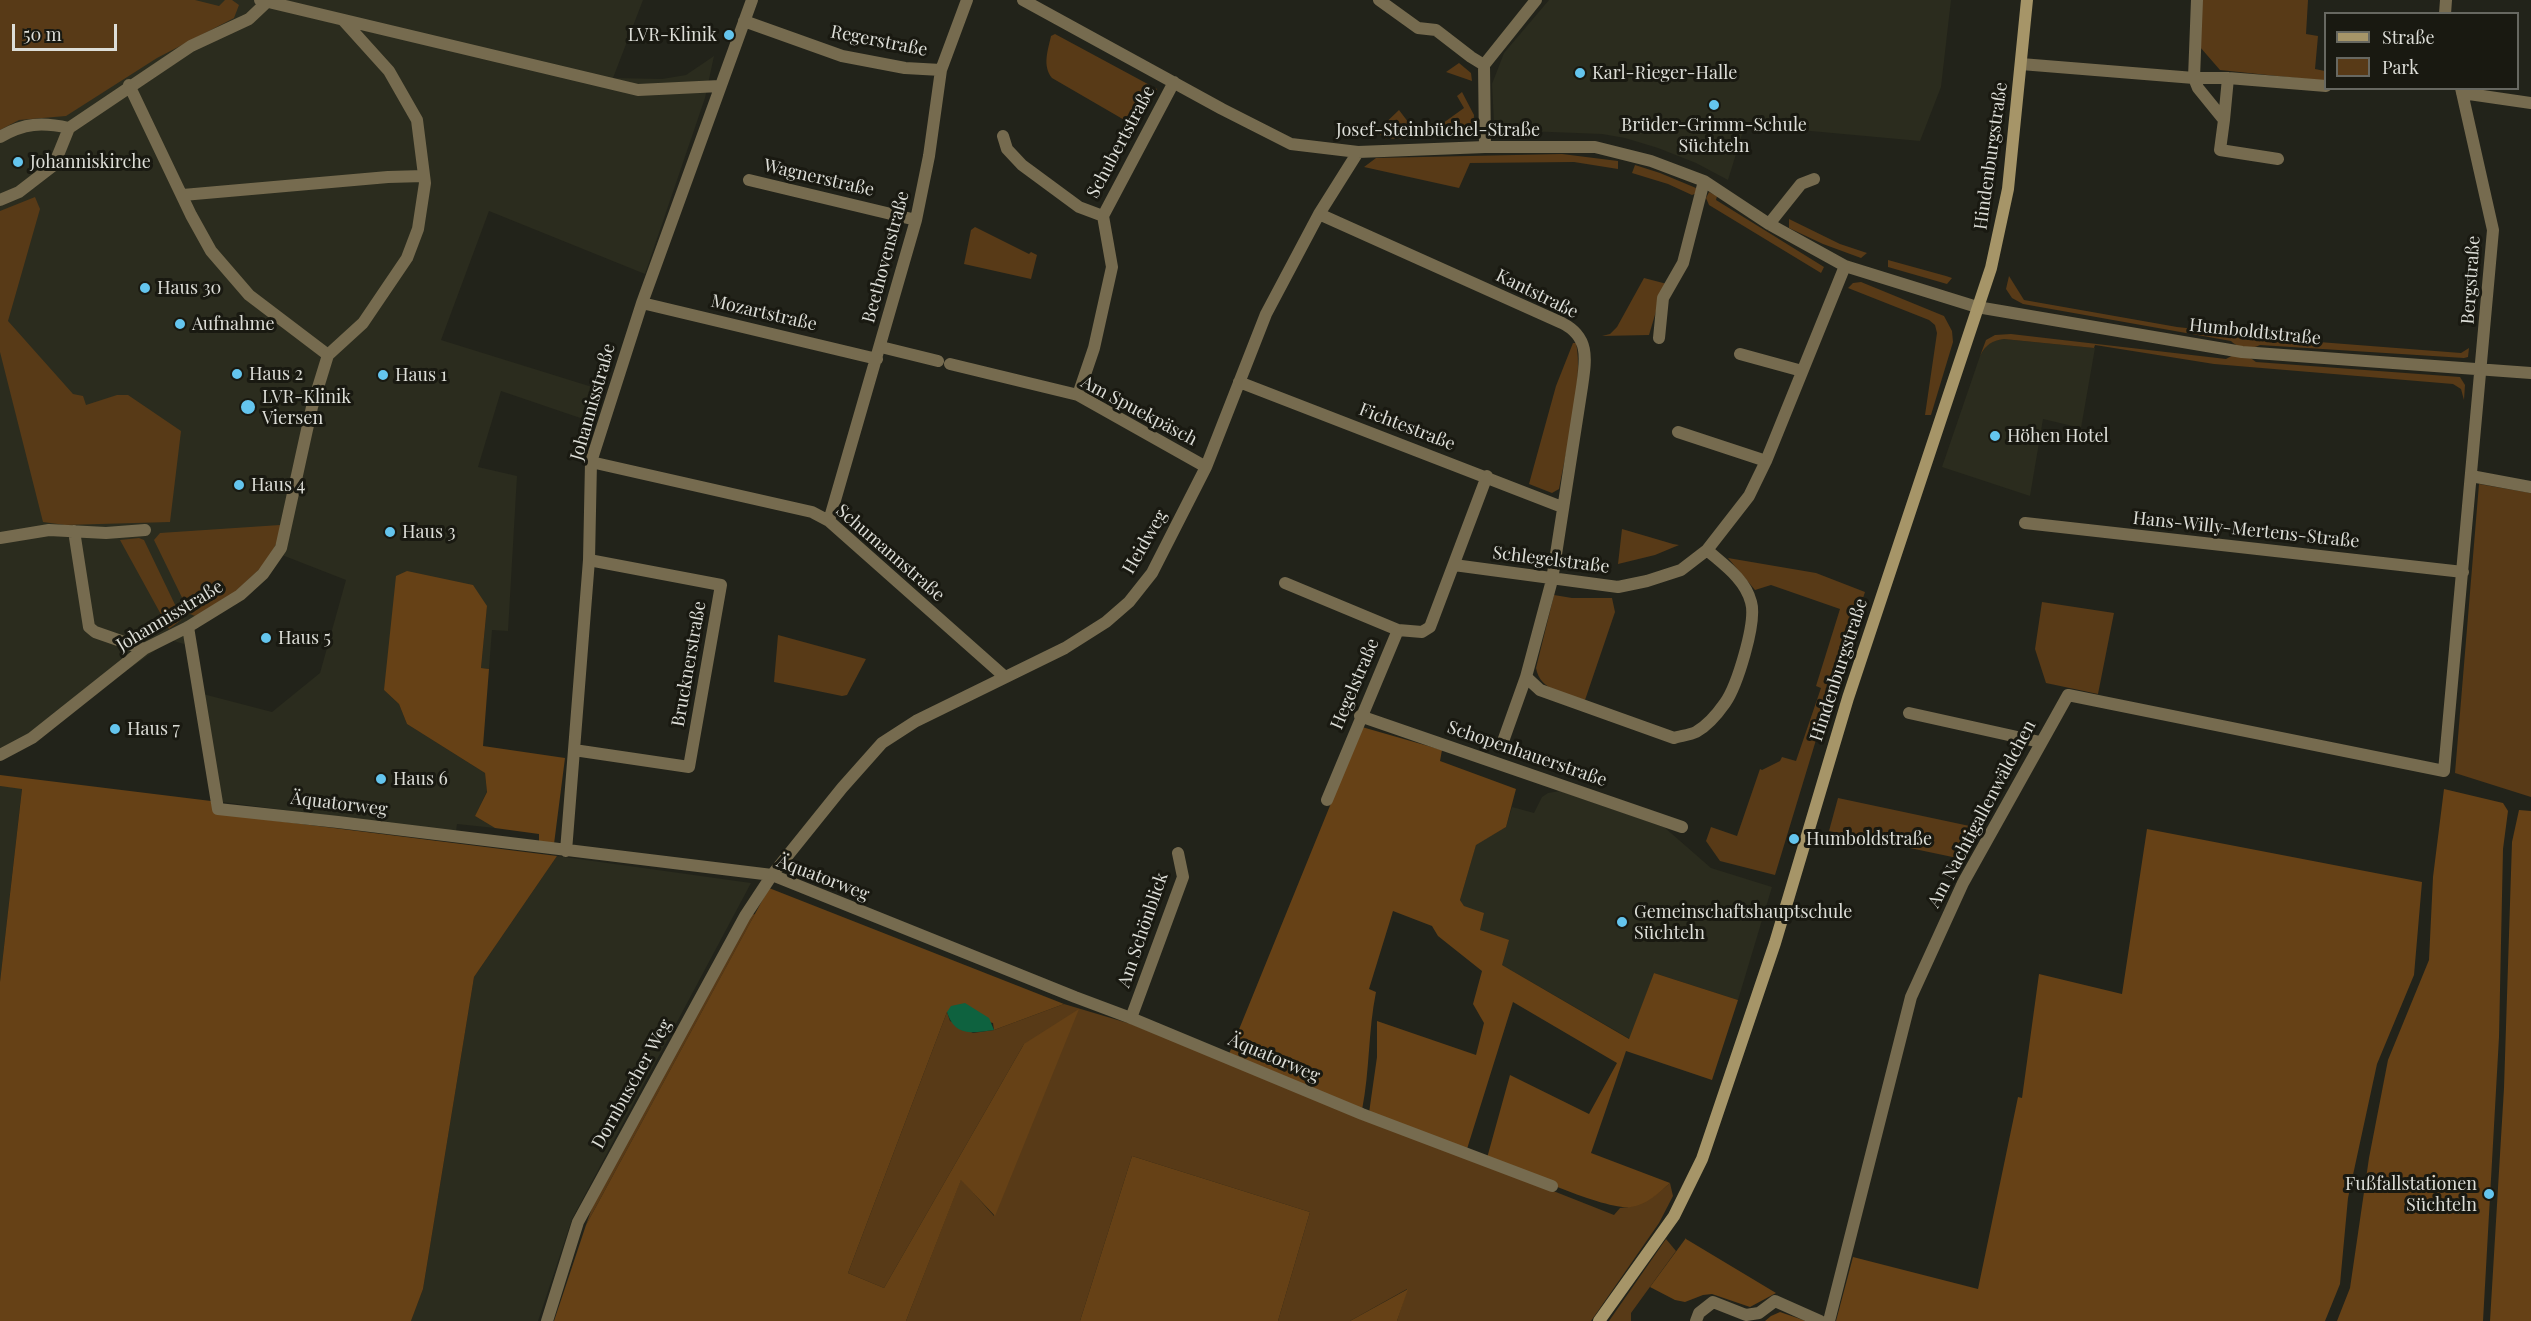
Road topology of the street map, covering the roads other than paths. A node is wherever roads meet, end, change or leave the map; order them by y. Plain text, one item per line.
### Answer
1 (752, 0) edge
2 (967, 0) edge
3 (1023, 0) edge
4 (1379, 0) edge
5 (1536, 0) edge
6 (2027, 0) edge
7 (2197, 0) edge
8 (264, 1) edge
9 (343, 20) junction
10 (744, 21) junction
11 (2021, 64) junction
12 (1485, 65) junction
13 (941, 70) junction
14 (2194, 78) junction
15 (2228, 78) junction
16 (1174, 82) junction
17 (129, 85) junction
18 (720, 86) junction
19 (2324, 86) edge
20 (2461, 91) edge
21 (2531, 103) edge
22 (2224, 120) junction
23 (69, 128) junction
24 (1003, 136) dead end
25 (0, 137) edge
26 (1485, 147) junction
27 (1358, 152) junction
28 (2278, 159) dead end
29 (424, 176) junction
30 (1814, 179) dead end
31 (749, 180) dead end
32 (1704, 181) junction
33 (183, 195) junction
34 (0, 200) edge
35 (1319, 214) junction
36 (1103, 216) junction
37 (916, 220) junction
38 (1769, 224) junction
39 (1845, 266) junction
40 (642, 303) junction
41 (1977, 308) junction
42 (1659, 338) dead end
43 (879, 353) junction
44 (1740, 354) dead end
45 (328, 355) junction
46 (2482, 370) junction
47 (1802, 371) junction
48 (2531, 373) edge
49 (1239, 381) junction
50 (1078, 395) junction
51 (1678, 432) dead end
52 (1766, 461) junction
53 (591, 462) junction
54 (1206, 467) junction
55 (1487, 476) junction
56 (2471, 476) junction
57 (2531, 488) edge
58 (1562, 507) junction
59 (829, 520) junction
60 (2025, 523) dead end
61 (145, 530) dead end
62 (74, 531) junction
63 (0, 538) edge
64 (1707, 550) junction
65 (590, 560) junction
66 (1454, 565) junction
67 (2463, 572) junction
68 (1552, 580) junction
69 (1285, 583) dead end
70 (188, 627) junction
71 (1398, 630) junction
72 (144, 648) junction
73 (1005, 677) junction
74 (1526, 677) junction
75 (1909, 713) dead end
76 (1360, 716) junction
77 (2040, 742) junction
78 (1501, 747) dead end
79 (574, 750) junction
80 (0, 755) edge
81 (2444, 771) joint
82 (1327, 800) dead end
83 (1682, 826) dead end
84 (567, 851) junction
85 (1178, 853) dead end
86 (772, 875) junction
87 (1131, 1018) junction
88 (1552, 1186) dead end
89 (547, 1321) edge
90 (1599, 1321) edge
91 (1696, 1321) edge
92 (1820, 1321) edge
93 (1829, 1321) edge

1 - 10 street, Johannisstraße
2 - 13 street, Beethovenstraße
3 - 16 street, Josef-Steinbüchel-Straße
4 - 12 street
5 - 12 street
6 - 11 main road, Hindenburgstraße
7 - 14 street
8 - 9 street
8 - 17 street
9 - 18 street
9 - 29 street
10 - 13 street, Regerstraße
10 - 18 street, Johannisstraße
11 - 14 street
11 - 41 main road, Hindenburgstraße
12 - 26 street
13 - 37 street, Beethovenstraße
14 - 15 street
14 - 22 street
15 - 19 street
15 - 22 street
16 - 27 street, Josef-Steinbüchel-Straße
16 - 36 street, Schubertstraße
17 - 23 street
17 - 33 street
18 - 40 street, Johannisstraße
20 - 21 street
20 - 46 street, Bergstraße
22 - 28 street
23 - 25 street
23 - 34 street
24 - 36 street
26 - 27 street, Josef-Steinbüchel-Straße
26 - 32 street, Josef-Steinbüchel-Straße
27 - 35 street, Heidweg
29 - 33 street
29 - 45 street
30 - 38 street
31 - 37 street, Wagnerstraße
32 - 38 street, Josef-Steinbüchel-Straße
32 - 42 street
33 - 45 street
35 - 49 street, Heidweg
35 - 58 street, Kantstraße
36 - 50 street, Schubertstraße
37 - 43 street, Beethovenstraße
38 - 39 street, Josef-Steinbüchel-Straße
39 - 41 street, Josef-Steinbüchel-Straße
39 - 47 street, Schlegelstraße
40 - 43 street, Mozartstraße
40 - 53 street, Johannisstraße
41 - 46 street, Humboldtstraße
41 - 90 main road, Hindenburgstraße
43 - 50 street, Am Spuekpäsch
43 - 59 street, Beethovenstraße
44 - 47 street
45 - 70 street, Johannisstraße
46 - 48 street, Humboldtstraße
46 - 56 street, Bergstraße
47 - 52 street, Schlegelstraße
49 - 54 street, Heidweg
49 - 55 street, Fichtestraße
50 - 54 street, Am Spuekpäsch
51 - 52 street
52 - 64 street, Schlegelstraße
53 - 59 street, Schumannstraße
53 - 65 street, Johannisstraße
54 - 73 street, Heidweg
55 - 58 street, Fichtestraße
55 - 66 street, Hegelstraße
56 - 57 street
56 - 67 street, Bergstraße
58 - 68 street, Kantstraße
59 - 73 street, Schumannstraße
60 - 67 street, Hans-Willy-Mertens-Straße
61 - 62 street
62 - 63 street
62 - 72 street
64 - 68 street, Schlegelstraße
64 - 74 street
65 - 79 street, Johannisstraße
65 - 79 street, Brucknerstraße
66 - 68 street, Schlegelstraße
66 - 71 street, Hegelstraße
67 - 81 street, Bergstraße
68 - 74 street, Kantstraße
69 - 71 street
70 - 72 street, Johannisstraße
70 - 84 street, Äquatorweg
71 - 76 street, Hegelstraße
72 - 80 street, Johannisstraße
73 - 86 street, Heidweg
74 - 78 street, Kantstraße
75 - 77 street
76 - 82 street, Hegelstraße
76 - 83 street, Schopenhauerstraße
77 - 81 street, Am Nachtigallenwäldchen
77 - 93 street, Am Nachtigallenwäldchen
79 - 84 street, Johannisstraße
84 - 86 street, Äquatorweg
85 - 87 street, Am Schönblick
86 - 87 street, Äquatorweg
86 - 89 street, Dornbuscher Weg
87 - 88 street, Äquatorweg
91 - 92 street

